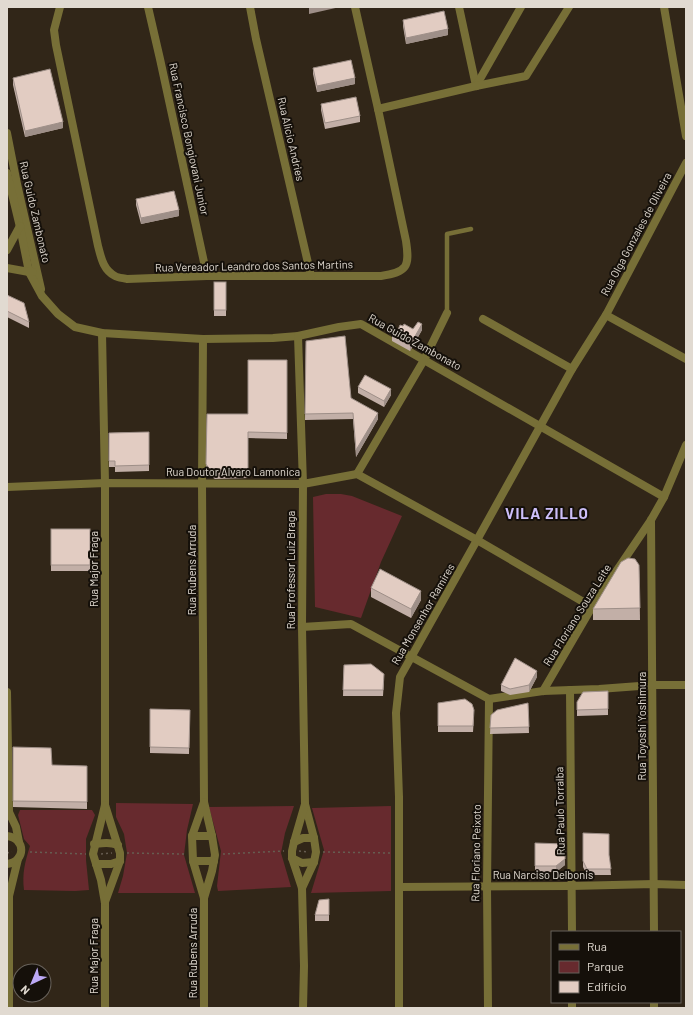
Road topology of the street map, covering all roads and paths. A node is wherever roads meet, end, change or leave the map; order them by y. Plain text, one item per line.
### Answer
1 (60, 7) edge
2 (148, 7) edge
3 (250, 7) edge
4 (355, 7) edge
5 (459, 7) edge
6 (521, 7) edge
7 (569, 7) edge
8 (664, 7) edge
9 (476, 86) junction
10 (378, 109) junction
11 (7, 133) edge
12 (686, 136) edge
13 (686, 163) edge
14 (7, 173) edge
15 (14, 185) junction
16 (26, 219) junction
17 (20, 227) junction
18 (471, 229) dead end
19 (7, 250) edge
20 (7, 268) edge
21 (33, 272) junction
22 (206, 276) junction
23 (311, 276) junction
24 (447, 313) joint
25 (606, 315) junction
26 (483, 320) dead end
27 (102, 333) junction
28 (298, 336) junction
29 (203, 339) junction
30 (686, 359) edge
31 (424, 360) junction
32 (572, 369) junction
33 (540, 426) junction
34 (686, 445) edge
35 (356, 474) junction
36 (105, 483) junction
37 (202, 483) junction
38 (303, 484) junction
39 (7, 487) edge
40 (664, 497) junction
41 (651, 520) junction
42 (477, 540) junction
43 (592, 607) junction
44 (302, 627) junction
45 (412, 656) junction
46 (653, 685) junction
47 (686, 685) edge
48 (570, 690) junction
49 (543, 691) junction
50 (7, 692) edge
51 (489, 699) junction
52 (204, 802) junction
53 (305, 804) junction
54 (105, 805) junction
55 (8, 814) edge
56 (7, 836) edge
57 (192, 836) junction
58 (212, 836) junction
59 (314, 838) junction
60 (19, 842) junction
61 (294, 842) junction
62 (94, 844) junction
63 (118, 845) junction
64 (292, 858) junction
65 (18, 859) junction
66 (120, 861) junction
67 (193, 861) junction
68 (214, 861) junction
69 (314, 862) junction
70 (7, 864) edge
71 (96, 864) junction
72 (654, 884) junction
73 (686, 885) edge
74 (487, 886) junction
75 (572, 886) junction
76 (400, 887) junction
77 (302, 888) junction
78 (8, 893) edge
79 (204, 898) junction
80 (105, 903) junction
81 (572, 931) edge
82 (654, 931) edge
83 (9, 1008) edge
84 (105, 1008) edge
85 (204, 1008) edge
86 (303, 1008) edge
87 (399, 1008) edge
88 (488, 1008) edge

1 - 22 street, Rua Vereador Leandro dos Santos Martins
2 - 22 street, Rua Francisco Bongiovani Junior
3 - 23 street, Rua Alicio Andries
4 - 10 street, Rua Vereador Leandro dos Santos Martins
5 - 9 street
6 - 9 street
7 - 9 street
8 - 12 street
9 - 10 street
10 - 23 street, Rua Vereador Leandro dos Santos Martins
11 - 15 street, Rua Guido Zambonato
13 - 25 street, Rua Olga Gonzales de Oliveira
14 - 15 street, Rua Guido Zambonato
15 - 16 street, Rua Guido Zambonato
15 - 17 street, Rua Guido Zambonato
16 - 17 street
16 - 21 street, Rua Guido Zambonato
17 - 19 street
17 - 21 street, Rua Guido Zambonato
18 - 24 lane
20 - 21 street
21 - 27 street, Rua Guido Zambonato
22 - 23 street, Rua Vereador Leandro dos Santos Martins
24 - 31 street
25 - 30 street
25 - 32 street, Rua Monsenhor Ramires
26 - 32 street
27 - 29 street, Rua Guido Zambonato
27 - 36 street, Rua Major Fraga
28 - 29 street, Rua Guido Zambonato
28 - 31 street, Rua Guido Zambonato
28 - 38 street, Rua Professor Luiz Braga
29 - 37 street, Rua Rubens Arruda
31 - 33 street, Rua Guido Zambonato
31 - 35 street
32 - 33 street, Rua Monsenhor Ramires
33 - 40 street, Rua Guido Zambonato
33 - 42 street, Rua Monsenhor Ramires
34 - 40 street, Rua Floriano Souza Leite
35 - 38 street, Rua Doutor Alvaro Lamonica
35 - 42 street
36 - 37 street, Rua Doutor Alvaro Lamonica
36 - 39 street, Rua Doutor Alvaro Lamonica
36 - 54 street, Rua Major Fraga
37 - 38 street, Rua Doutor Alvaro Lamonica
37 - 52 street, Rua Rubens Arruda
38 - 44 street, Rua Professor Luiz Braga
40 - 41 street, Rua Floriano Souza Leite
41 - 43 street, Rua Floriano Souza Leite
41 - 46 street, Rua Toyoshi Yoshimura
42 - 43 street
42 - 45 street, Rua Monsenhor Ramires
43 - 49 street, Rua Floriano Souza Leite
44 - 45 street
44 - 53 street, Rua Professor Luiz Braga
45 - 51 street
45 - 76 street, Rua Monsenhor Ramires
46 - 47 street
46 - 48 street
46 - 72 street, Rua Toyoshi Yoshimura
48 - 49 street
48 - 75 street, Rua Paulo Torralba
49 - 51 street
50 - 55 street
51 - 74 street, Rua Floriano Peixoto
52 - 57 street, Rua Rubens Arruda
52 - 58 street, Rua Rubens Arruda
53 - 59 street, Rua Professor Luiz Braga
53 - 61 street, Rua Professor Luiz Braga
54 - 62 street, Rua Major Fraga
54 - 63 street, Rua Major Fraga
55 - 60 street
56 - 60 street
57 - 58 street
57 - 67 street, Rua Rubens Arruda
58 - 68 street, Rua Rubens Arruda
59 - 61 street
59 - 69 street, Rua Professor Luiz Braga
60 - 65 street
61 - 64 street, Rua Professor Luiz Braga
62 - 63 street
62 - 71 street, Rua Major Fraga
63 - 66 street, Rua Major Fraga
64 - 69 street
64 - 77 street, Rua Professor Luiz Braga
65 - 70 street
65 - 78 street
66 - 71 street
66 - 80 street, Rua Major Fraga
67 - 68 street
67 - 79 street, Rua Rubens Arruda
68 - 79 street, Rua Rubens Arruda
69 - 77 street, Rua Professor Luiz Braga
71 - 80 street, Rua Major Fraga
72 - 73 street, Rua Narciso Delbonis
72 - 75 street, Rua Narciso Delbonis
72 - 82 street, Rua Toyoshi Yoshimura
74 - 75 street, Rua Narciso Delbonis
74 - 76 street, Rua Narciso Delbonis
74 - 88 street, Rua Floriano Peixoto
75 - 81 street, Rua Paulo Torralba
76 - 87 street, Rua Monsenhor Ramires
77 - 86 street, Rua Professor Luiz Braga
78 - 83 street
79 - 85 street, Rua Rubens Arruda
80 - 84 street, Rua Major Fraga

